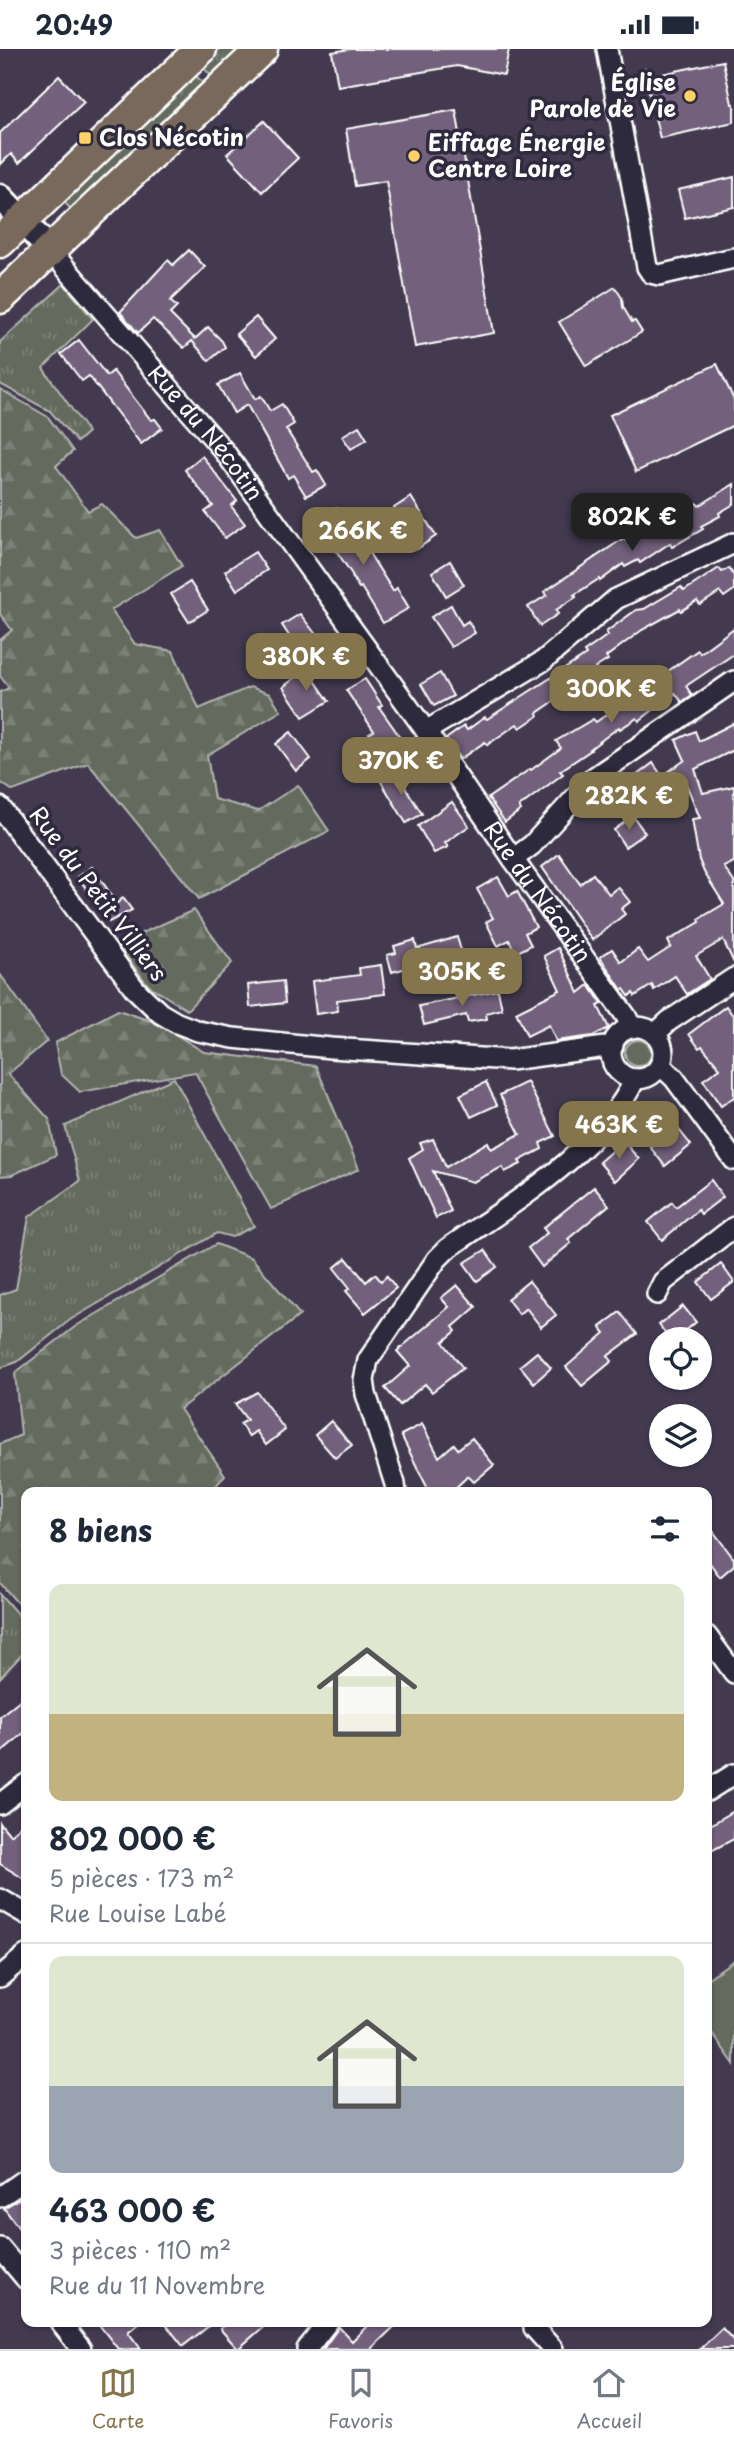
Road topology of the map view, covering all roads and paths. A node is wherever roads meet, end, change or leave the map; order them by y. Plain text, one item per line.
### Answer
1 (201, 49) edge
2 (262, 49) edge
3 (607, 49) edge
4 (0, 197) edge
5 (22, 221) junction
6 (0, 242) edge
7 (50, 250) junction
8 (734, 258) edge
9 (0, 298) edge
10 (734, 543) edge
11 (734, 681) edge
12 (426, 731) junction
13 (0, 807) edge
14 (513, 859) junction
15 (734, 978) edge
16 (632, 1028) junction
17 (654, 1034) junction
18 (612, 1046) junction
19 (660, 1065) junction
20 (635, 1079) junction
21 (734, 1160) edge
22 (734, 1227) edge
23 (657, 1294) dead end
24 (396, 1487) edge
25 (712, 1643) edge
26 (734, 1673) edge
27 (734, 1774) edge
28 (21, 1788) edge
29 (712, 1788) edge
30 (0, 1804) edge
31 (0, 1899) edge
32 (21, 1911) edge
33 (21, 1959) edge
34 (0, 1977) edge
35 (21, 2182) edge
36 (0, 2197) edge
37 (0, 2248) edge
38 (21, 2273) edge
39 (64, 2327) edge
40 (324, 2327) edge
41 (534, 2327) edge
42 (81, 2349) edge
43 (307, 2349) edge
44 (554, 2349) edge

1 - 5 main road
2 - 7 main road
3 - 8 street
4 - 5 street, Rue du Nécotin
5 - 6 main road
5 - 7 street, Rue du Nécotin
7 - 9 main road
7 - 12 street, Rue du Nécotin
10 - 12 street
11 - 14 street
12 - 14 street, Rue du Nécotin
13 - 18 street, Rue du Petit Villiers
14 - 16 street, Rue du Nécotin
15 - 17 street
16 - 17 street
16 - 18 street
17 - 19 street
18 - 20 street
19 - 20 street
19 - 21 street
20 - 24 street
22 - 23 street
25 - 26 street
27 - 29 street
28 - 30 street
31 - 32 street
33 - 34 street
35 - 36 street
37 - 38 street
39 - 42 street
40 - 43 street
41 - 44 street

